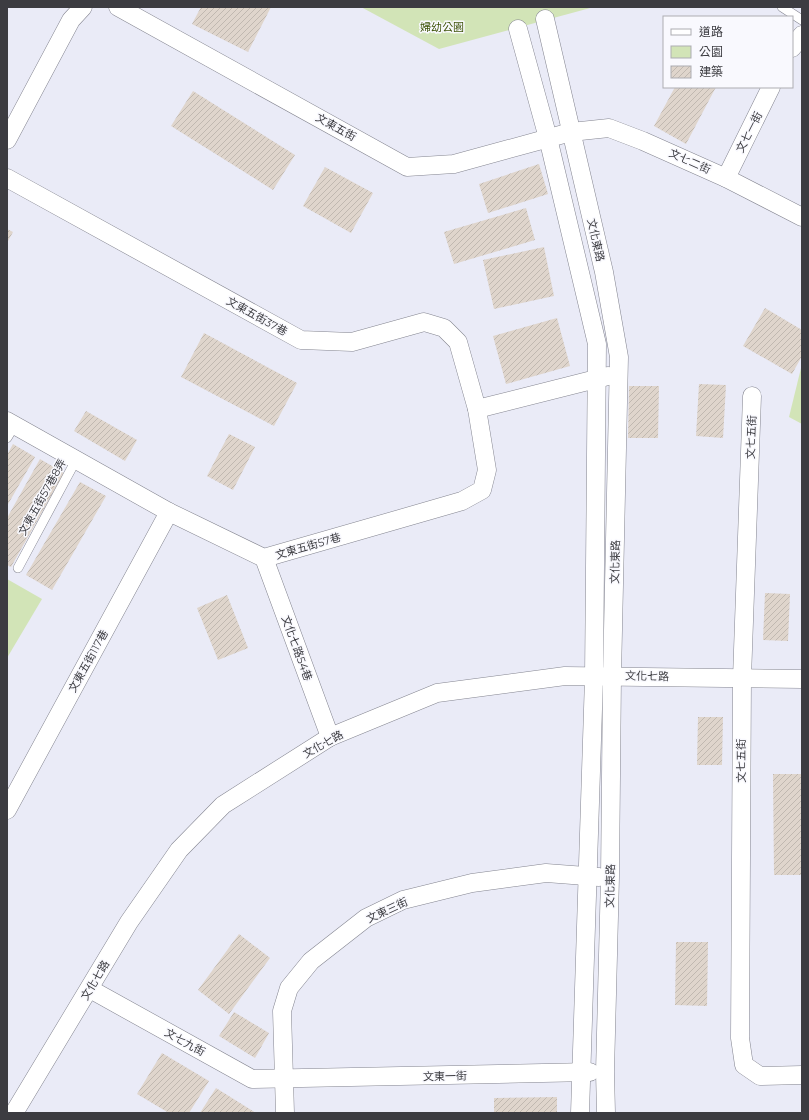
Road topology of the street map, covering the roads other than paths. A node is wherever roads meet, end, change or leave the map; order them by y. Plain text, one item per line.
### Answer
1 (83, 7) edge
2 (118, 7) edge
3 (782, 7) edge
4 (545, 19) dead end
5 (802, 20) edge
6 (518, 29) dead end
7 (802, 35) edge
8 (793, 47) edge
9 (771, 88) edge
10 (571, 132) junction
11 (548, 138) junction
12 (7, 140) edge
13 (7, 178) edge
14 (726, 178) junction
15 (802, 217) edge
16 (619, 374) junction
17 (596, 378) junction
18 (752, 396) dead end
19 (477, 409) junction
20 (10, 428) edge
21 (76, 460) junction
22 (169, 512) junction
23 (264, 558) junction
24 (18, 568) dead end
25 (612, 676) junction
26 (594, 678) junction
27 (742, 678) junction
28 (802, 679) edge
29 (330, 737) junction
30 (8, 808) edge
31 (588, 877) junction
32 (610, 877) junction
33 (90, 989) junction
34 (605, 1072) junction
35 (580, 1073) junction
36 (802, 1075) edge
37 (284, 1080) junction
38 (14, 1113) edge
39 (285, 1113) edge
40 (580, 1113) edge
41 (606, 1113) edge

1 - 12 street
2 - 11 street, 文東五街
3 - 5 lane
4 - 10 street, 文化東路
6 - 11 street, 文化東路
7 - 8 street
9 - 14 street, 文七一街
10 - 11 street, 文東五街
10 - 14 street, 文七二街
10 - 16 street, 文化東路
11 - 17 street, 文化東路
13 - 19 street, 文東五街37巷
14 - 15 street, 文七二街
16 - 17 street
16 - 25 street, 文化東路
17 - 19 street
17 - 26 street, 文化東路
18 - 27 street, 文七五街
19 - 23 street, 文東五街57巷
20 - 21 street, 文東五街57巷
21 - 22 street, 文東五街57巷
21 - 24 lane, 文東五街57巷8弄
22 - 23 street, 文東五街57巷
22 - 30 street, 文東五街117巷
23 - 29 street, 文化七路54巷
25 - 26 street, 文化七路
25 - 27 street, 文化七路
25 - 32 street, 文化東路
26 - 29 street, 文化七路
26 - 31 street, 文化東路
27 - 28 street, 文化七路
27 - 36 street, 文七五街
29 - 33 street, 文化七路
31 - 32 street, 文東三街
31 - 35 street, 文化東路
31 - 37 street, 文東三街
32 - 34 street, 文化東路
33 - 37 street, 文七九街
33 - 38 street, 文化七路
34 - 35 street, 文東一街
34 - 41 street, 文化東路
35 - 37 street, 文東一街
35 - 40 street, 文化東路
37 - 39 street, 文東三街

